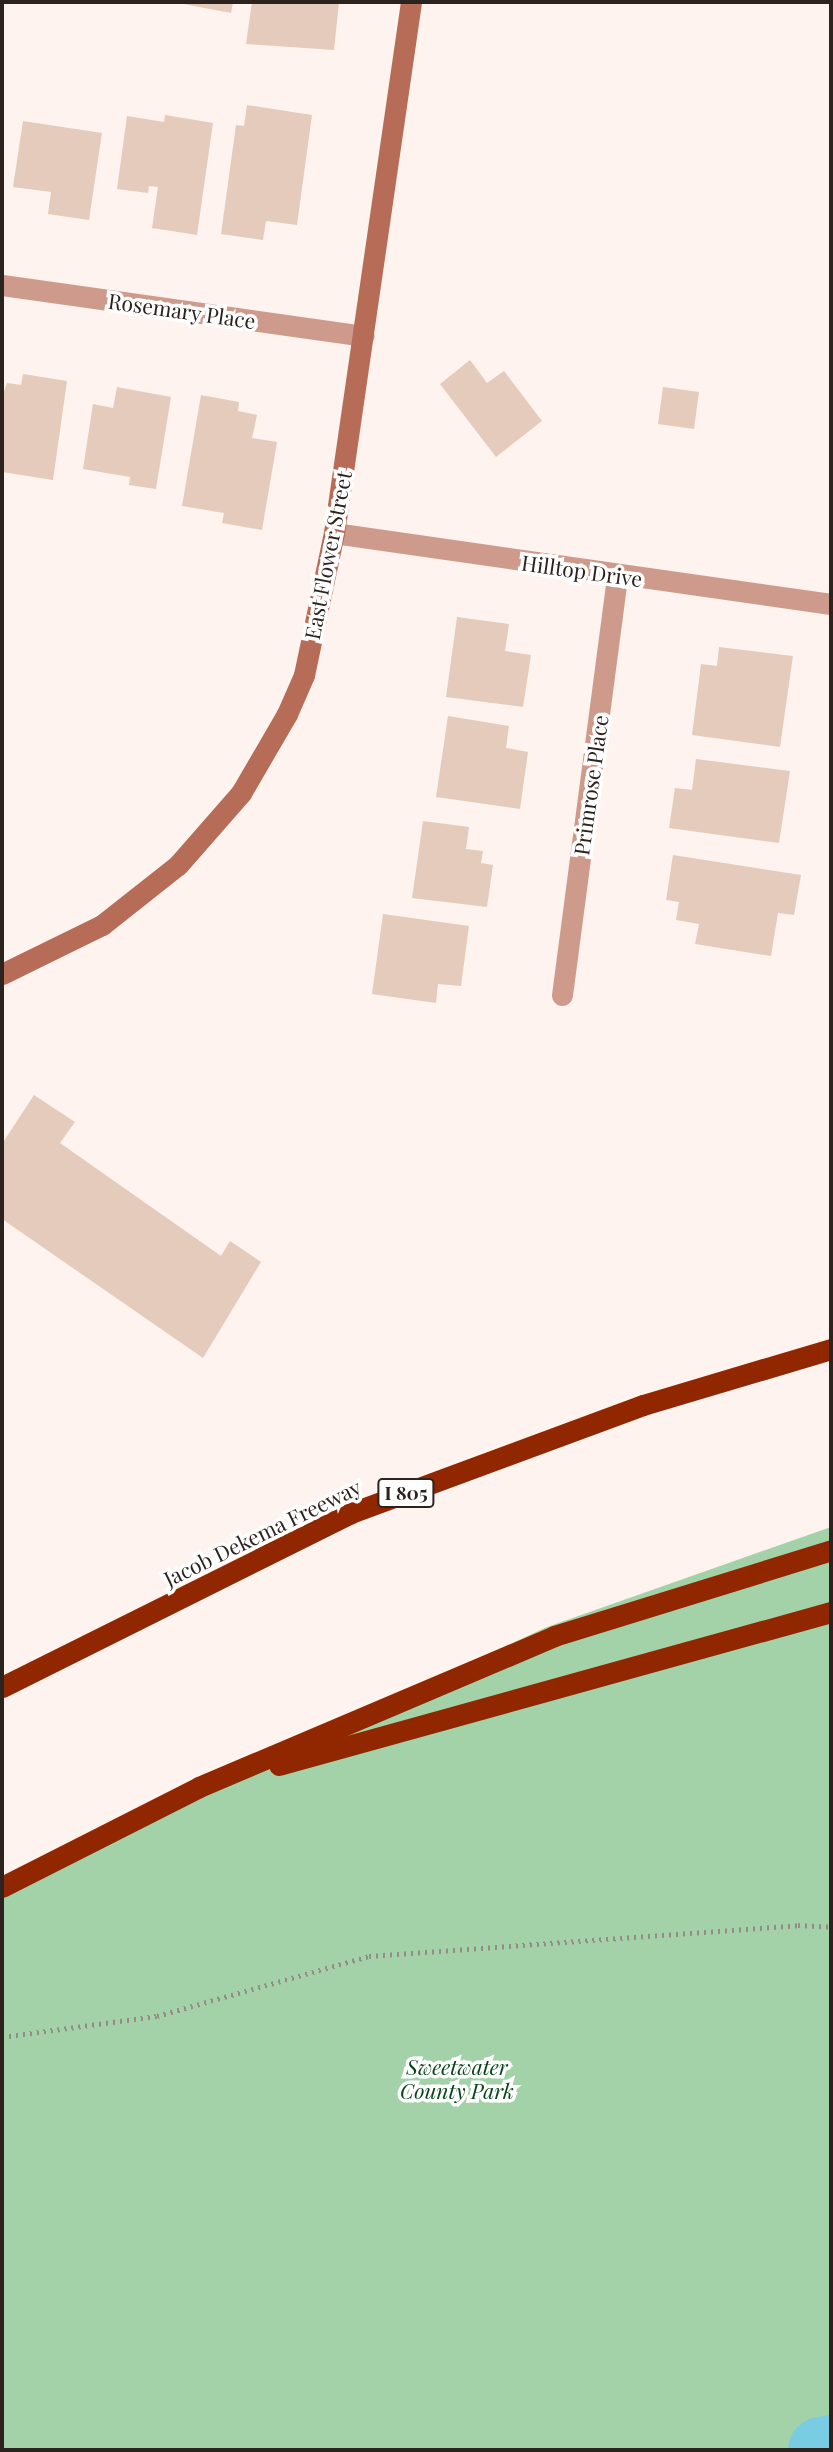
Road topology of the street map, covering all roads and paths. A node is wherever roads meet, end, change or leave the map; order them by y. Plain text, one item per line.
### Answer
1 (411, 2) edge
2 (2, 285) edge
3 (363, 336) junction
4 (334, 533) junction
5 (617, 576) junction
6 (831, 604) edge
7 (2, 974) edge
8 (562, 995) dead end
9 (831, 1349) edge
10 (831, 1550) edge
11 (831, 1612) edge
12 (2, 1688) edge
13 (199, 1787) junction
14 (2, 1887) edge
15 (831, 1927) edge
16 (2, 2037) edge

1 - 3 street, East Flower Street
2 - 3 street, Rosemary Place
3 - 4 street, East Flower Street
4 - 5 street, Hilltop Drive
4 - 7 street, East Flower Street
5 - 6 street, Hilltop Drive
5 - 8 street, Primrose Place
9 - 12 highway, Jacob Dekema Freeway / I 805
10 - 13 highway
11 - 13 highway
13 - 14 highway
15 - 16 path

